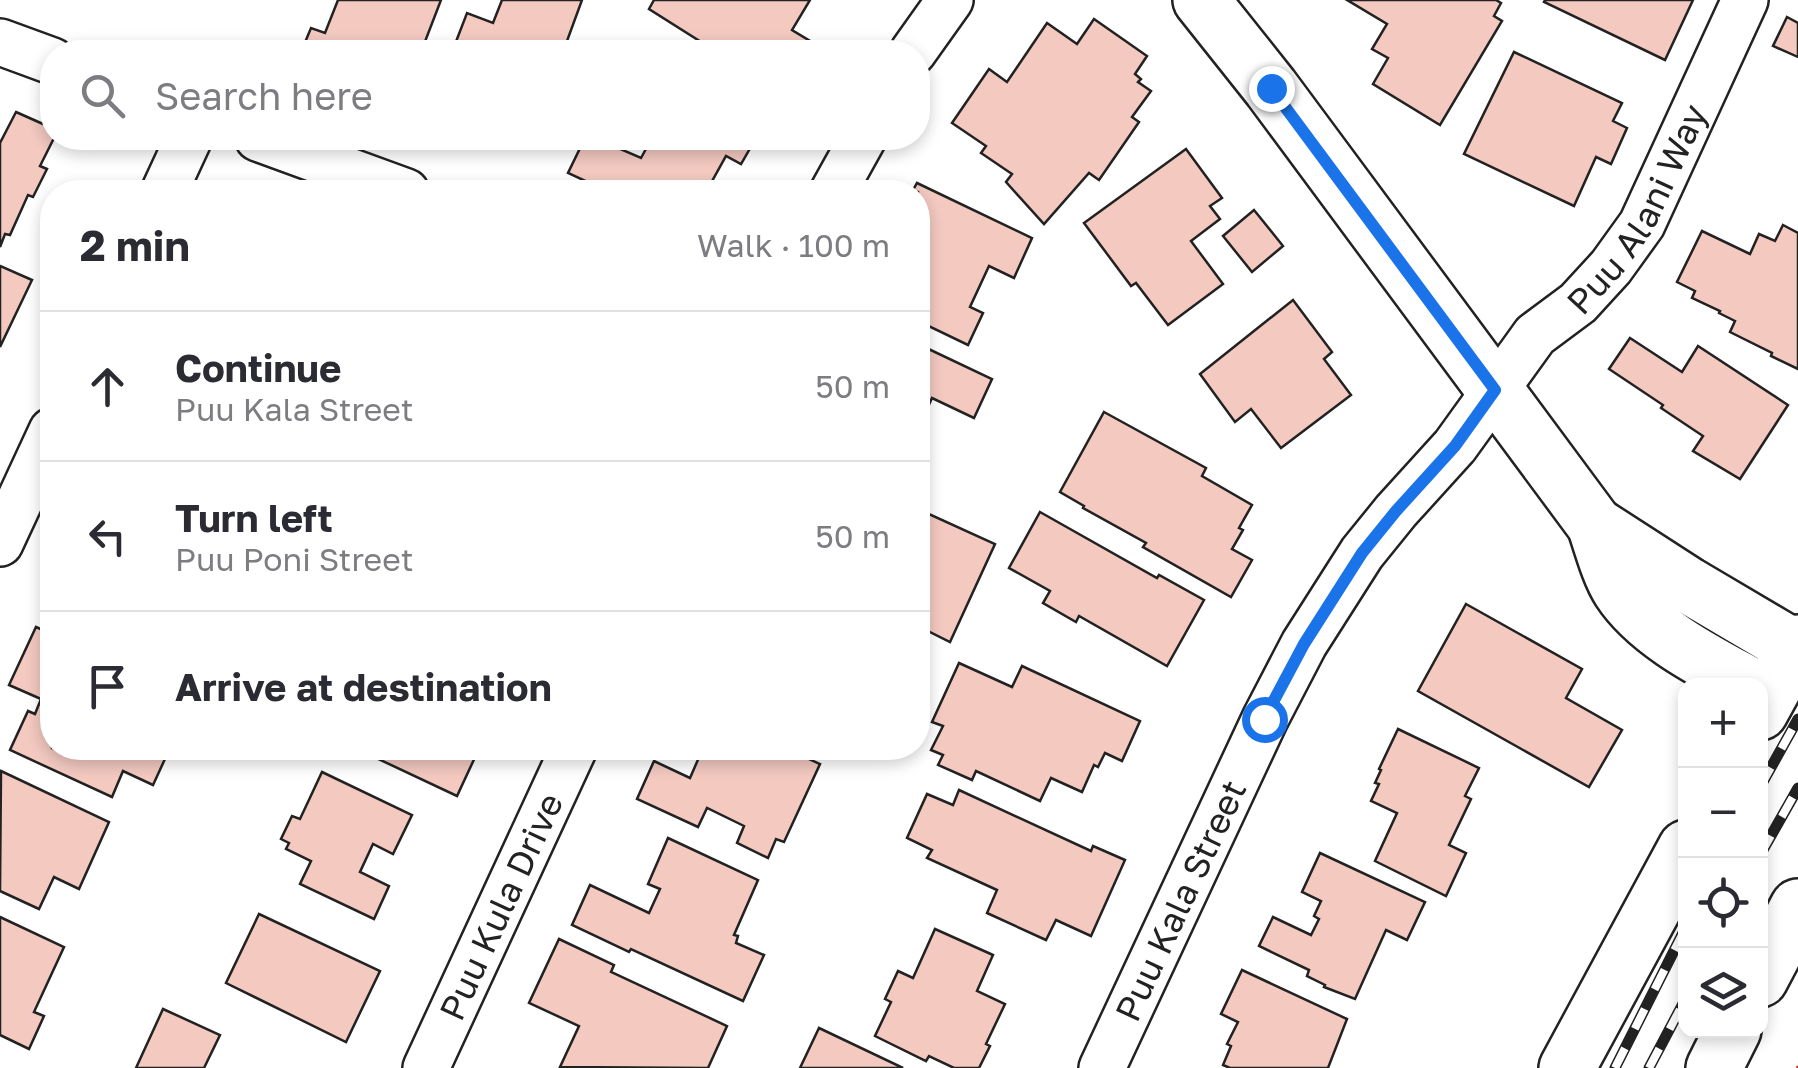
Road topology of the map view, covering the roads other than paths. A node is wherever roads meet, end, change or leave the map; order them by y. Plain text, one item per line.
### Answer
1 (950, 0) edge
2 (1200, 0) edge
3 (1745, 0) edge
4 (922, 40) edge
5 (0, 42) edge
6 (40, 57) edge
7 (183, 150) edge
8 (291, 150) edge
9 (856, 150) edge
10 (170, 180) edge
11 (373, 180) edge
12 (840, 180) edge
13 (1495, 390) junction
14 (40, 457) edge
15 (1594, 525) junction
16 (0, 543) edge
17 (1797, 647) edge
18 (1735, 678) edge
19 (1768, 698) edge
20 (568, 760) edge
21 (1681, 858) edge
22 (1798, 907) edge
23 (1768, 964) edge
24 (1730, 1038) edge
25 (426, 1068) edge
26 (1102, 1068) edge
27 (1567, 1068) edge
28 (1714, 1068) edge

1 - 4 street
2 - 13 street
3 - 13 street, Puu Alani Way
5 - 6 street
7 - 10 street
8 - 11 street
9 - 12 street
13 - 15 street
13 - 26 street, Puu Kala Street
14 - 16 street
15 - 17 street
15 - 18 street
17 - 19 street
20 - 25 street, Puu Kula Drive
21 - 27 street
22 - 23 street
24 - 28 street

